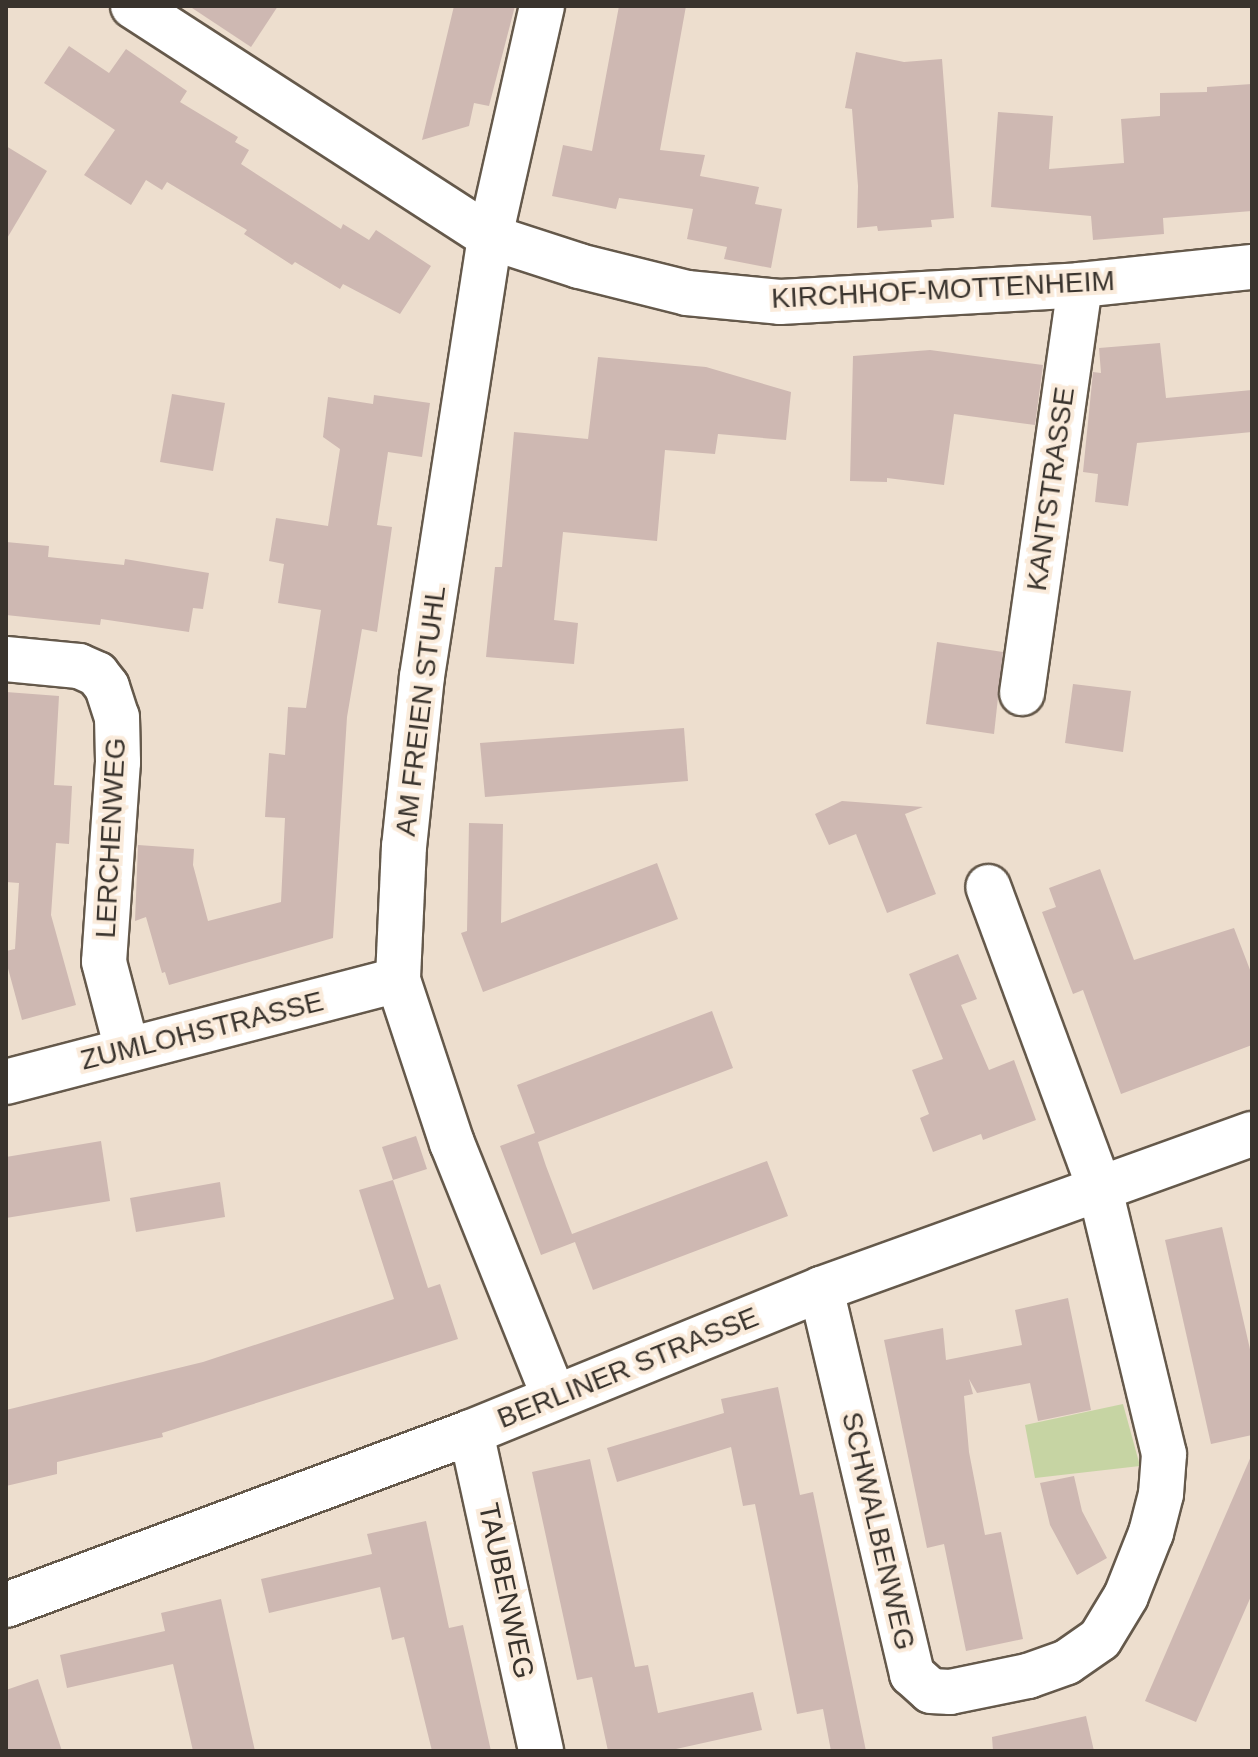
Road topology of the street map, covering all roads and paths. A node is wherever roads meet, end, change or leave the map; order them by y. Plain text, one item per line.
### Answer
1 (133, 6) edge
2 (542, 6) edge
3 (490, 237) junction
4 (1252, 267) edge
5 (1080, 285) junction
6 (6, 659) edge
7 (1022, 693) dead end
8 (988, 887) dead end
9 (398, 980) junction
10 (127, 1049) junction
11 (6, 1082) edge
12 (1252, 1134) edge
13 (1100, 1189) junction
14 (821, 1289) junction
15 (554, 1397) junction
16 (471, 1432) junction
17 (6, 1605) edge
18 (541, 1751) edge

1 - 3 street, KIRCHHOF-MOTTENHEIM
2 - 3 street, AM FREIEN STUHL
3 - 5 street, KIRCHHOF-MOTTENHEIM
3 - 9 street, AM FREIEN STUHL
4 - 5 street, KIRCHHOF-MOTTENHEIM
5 - 7 street, KANTSTRASSE
6 - 10 street, LERCHENWEG
8 - 13 street
9 - 10 street, ZUMLOHSTRASSE
9 - 15 street, AM FREIEN STUHL
10 - 11 street, ZUMLOHSTRASSE
12 - 13 street, BERLINER STRASSE
13 - 14 street, BERLINER STRASSE
13 - 14 street, SCHWALBENWEG
14 - 15 street, BERLINER STRASSE
15 - 16 street, BERLINER STRASSE
16 - 17 street, BERLINER STRASSE
16 - 18 street, TAUBENWEG

